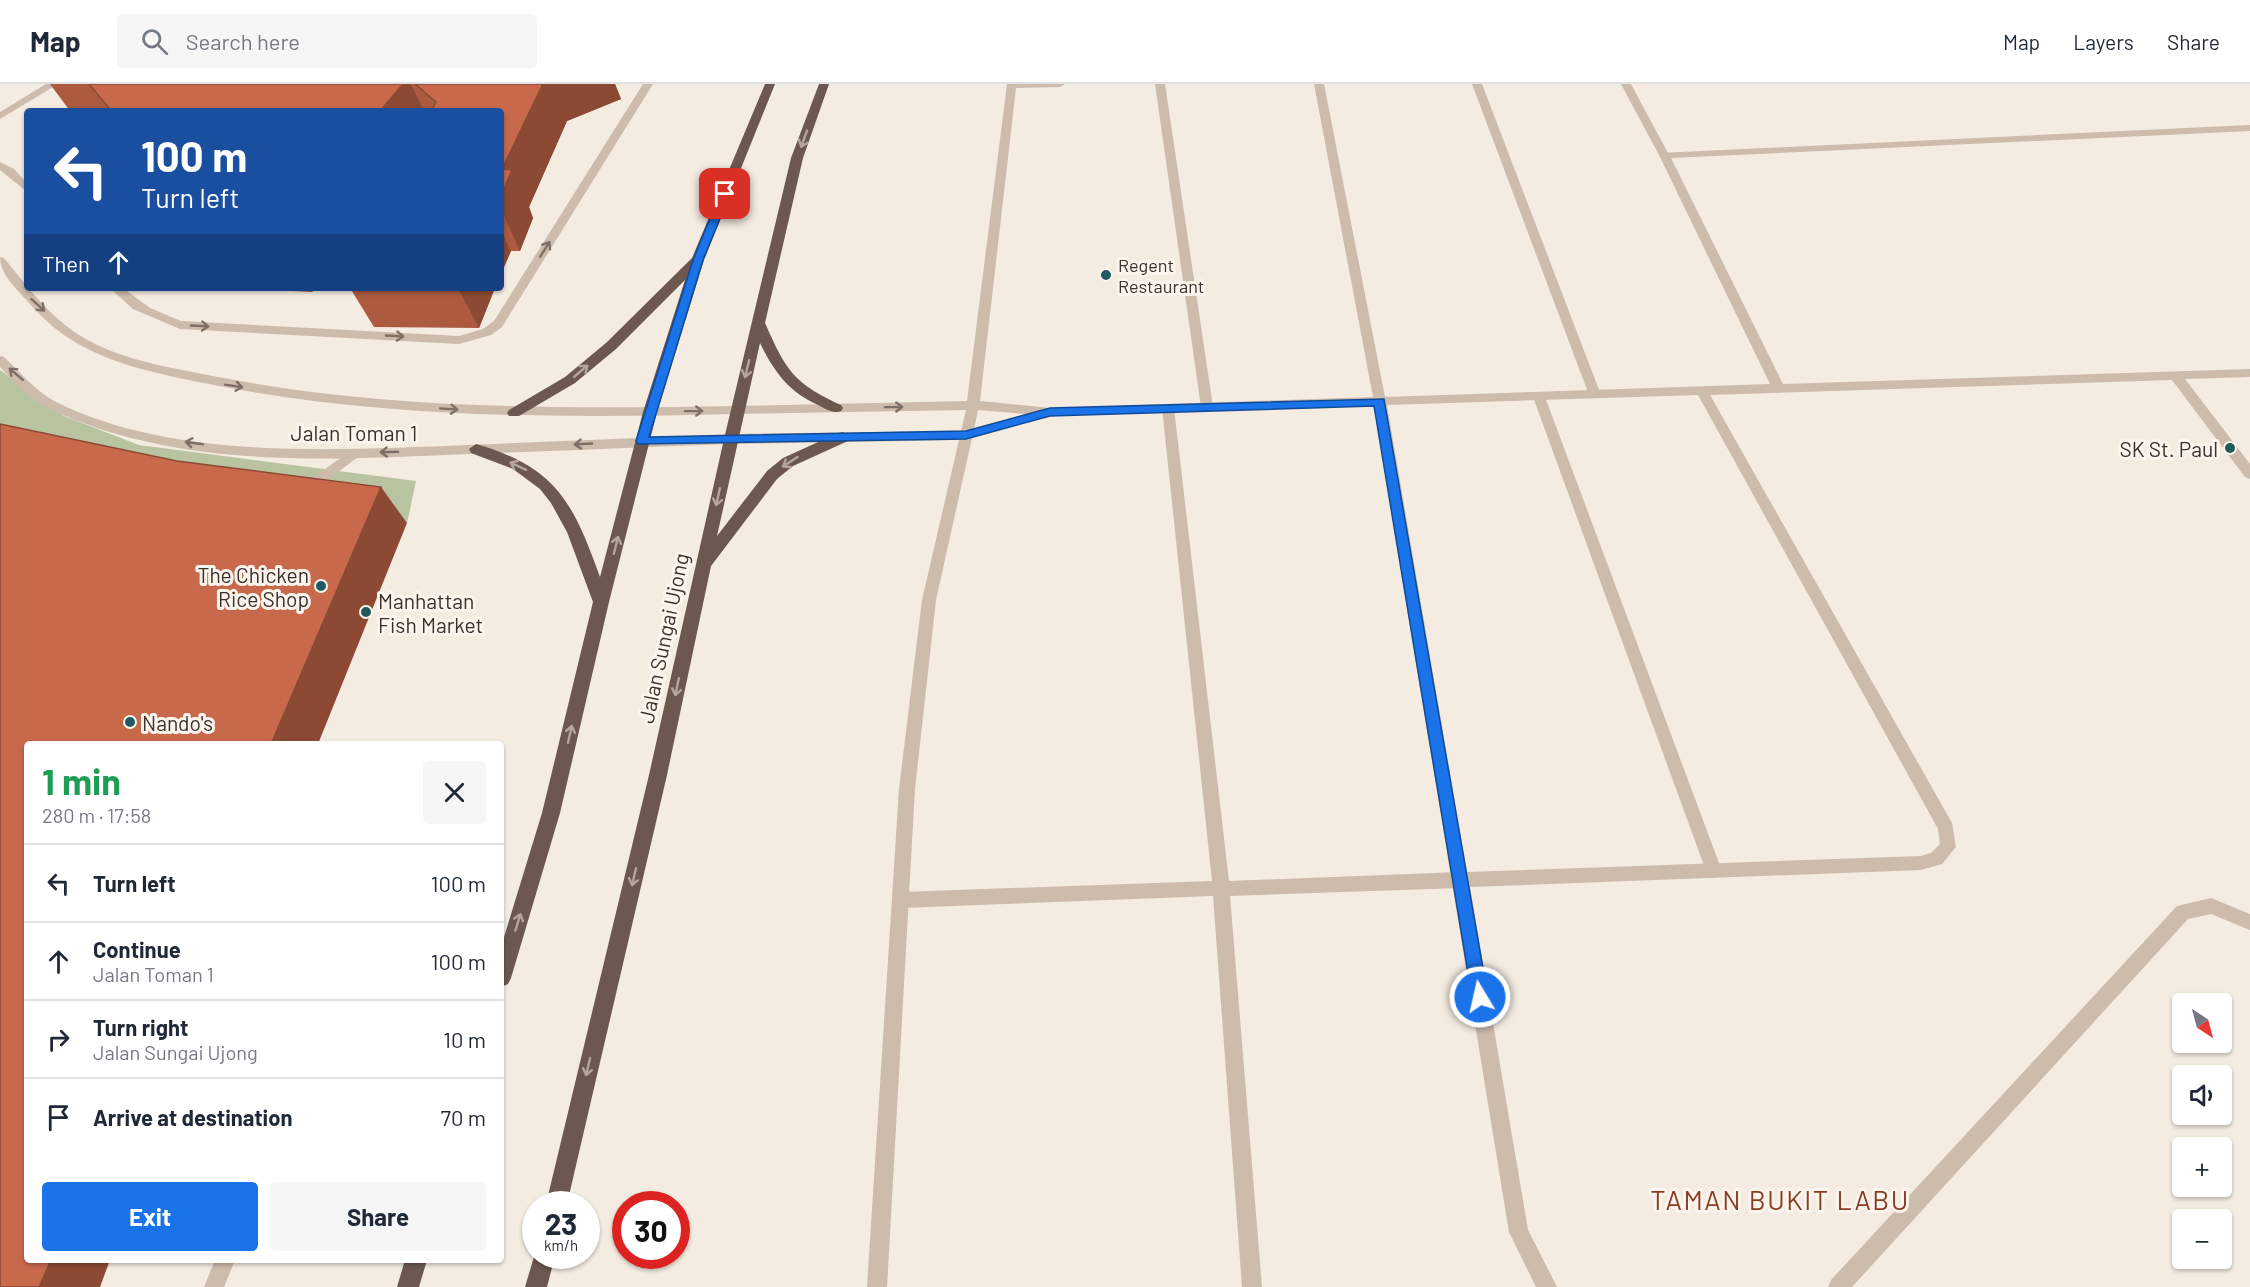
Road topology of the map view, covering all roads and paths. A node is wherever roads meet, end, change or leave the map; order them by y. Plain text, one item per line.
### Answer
1 (53, 84) edge
2 (648, 84) edge
3 (770, 84) edge
4 (824, 84) edge
5 (1060, 84) edge
6 (1160, 84) edge
7 (1319, 84) edge
8 (1477, 84) edge
9 (1626, 84) edge
10 (0, 116) edge
11 (2250, 128) edge
12 (1664, 155) junction
13 (0, 165) edge
14 (24, 186) edge
15 (698, 260) junction
16 (0, 261) edge
17 (24, 290) edge
18 (25, 291) edge
19 (119, 291) edge
20 (758, 323) junction
21 (0, 360) edge
22 (2250, 373) edge
23 (2176, 376) junction
24 (1779, 389) junction
25 (1702, 391) junction
26 (1595, 395) junction
27 (1539, 397) junction
28 (1380, 402) junction
29 (973, 405) junction
30 (1207, 407) junction
31 (836, 408) junction
32 (1168, 408) junction
33 (737, 410) junction
34 (650, 412) junction
35 (1050, 412) junction
36 (514, 413) junction
37 (966, 435) junction
38 (843, 437) junction
39 (731, 439) junction
40 (642, 441) junction
41 (476, 449) junction
42 (353, 454) junction
43 (2250, 474) edge
44 (294, 495) edge
45 (704, 565) junction
46 (601, 602) junction
47 (1714, 871) junction
48 (1460, 880) junction
49 (1221, 888) junction
50 (901, 900) junction
51 (2250, 922) edge
52 (505, 951) edge
53 (559, 1191) edge
54 (224, 1263) edge
55 (415, 1263) edge
56 (541, 1269) edge
57 (214, 1287) edge
58 (408, 1287) edge
59 (536, 1287) edge
60 (877, 1287) edge
61 (1252, 1287) edge
62 (1547, 1287) edge
63 (1838, 1287) edge

1 - 10 street
19 -> 2 street
3 - 15 highway
4 -> 20 highway, Jalan Sungai Ujong
5 - 29 street
6 - 30 street
7 - 28 street
8 - 26 street
9 - 12 street
11 - 12 street
12 - 24 street
13 - 14 street
15 - 34 highway
36 -> 15 highway
16 -> 17 street, Jalan Toman 1
18 -> 36 street, Jalan Toman 1
20 - 31 highway
20 -> 33 highway, Jalan Sungai Ujong
42 -> 21 street, Jalan Toman 1
22 - 23 street
23 - 24 street
23 - 43 street
24 - 25 street
25 - 26 street
25 - 47 street
26 - 27 street
27 - 28 street
27 - 47 street
28 - 30 street
28 - 48 street
31 -> 29 street, Jalan Toman 1
29 - 35 street, Jalan Toman 1
29 - 37 street
30 - 32 street
31 - 33 street, Jalan Toman 1
32 - 35 street
32 - 49 street
34 -> 33 street, Jalan Toman 1
33 - 39 highway, Jalan Sungai Ujong
34 - 36 street, Jalan Toman 1
34 - 40 highway
35 - 37 street, Jalan Toman 1
37 - 38 street, Jalan Toman 1
37 - 50 street
38 - 39 street, Jalan Toman 1
38 -> 45 highway
39 - 40 street, Jalan Toman 1
39 -> 45 highway, Jalan Sungai Ujong
40 -> 41 street, Jalan Toman 1
46 -> 40 highway
41 -> 42 street, Jalan Toman 1
46 -> 41 highway
42 - 44 street
45 -> 53 highway, Jalan Sungai Ujong
52 -> 46 highway
47 - 48 street
48 - 49 street
48 - 62 street
49 - 50 street
49 - 61 street
50 - 60 street
51 - 63 street
54 - 57 street
55 - 58 highway
56 - 59 highway

